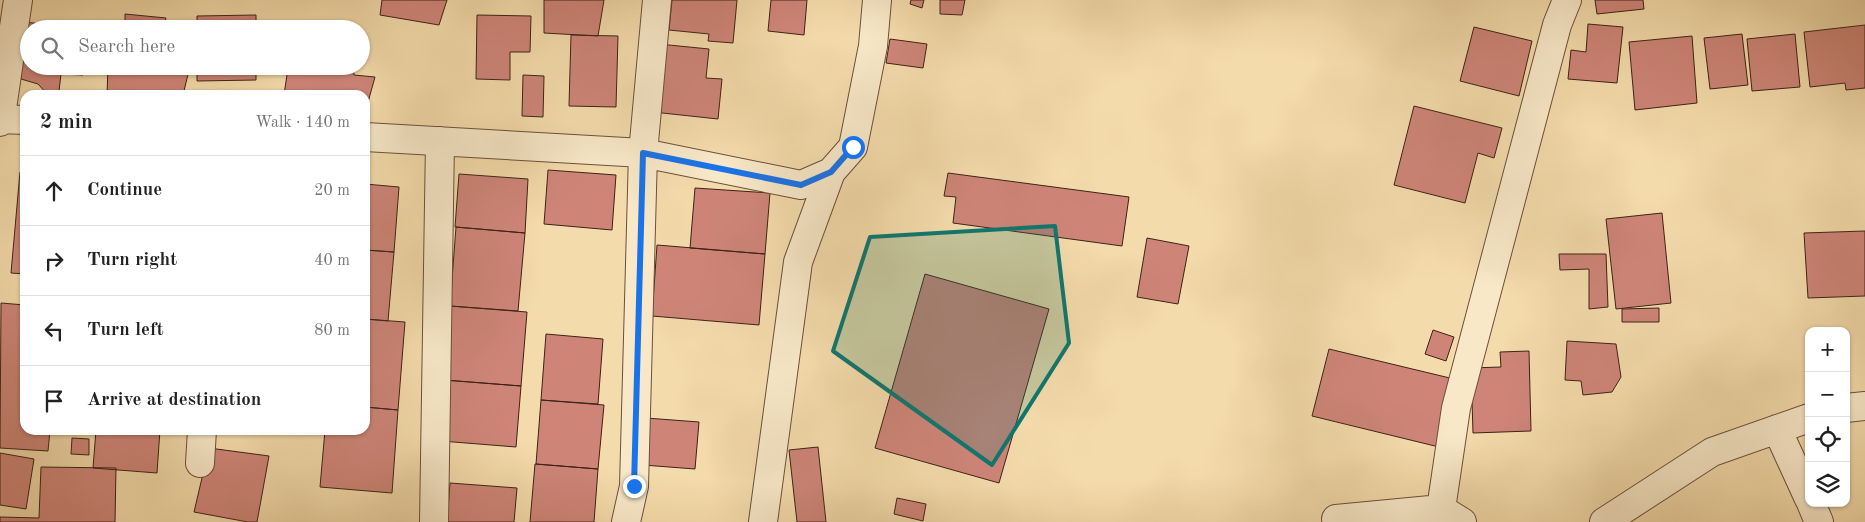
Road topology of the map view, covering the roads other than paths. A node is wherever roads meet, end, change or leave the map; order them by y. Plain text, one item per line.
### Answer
1 (18, 0) edge
2 (657, 0) edge
3 (877, 0) edge
4 (1566, 0) edge
5 (0, 120) edge
6 (20, 120) edge
7 (370, 137) edge
8 (440, 141) junction
9 (643, 153) junction
10 (831, 172) junction
11 (1865, 406) edge
12 (1850, 408) edge
13 (1805, 419) edge
14 (1777, 429) junction
15 (202, 435) edge
16 (200, 463) dead end
17 (1805, 490) edge
18 (1813, 507) edge
19 (1451, 515) edge
20 (1336, 519) dead end
21 (434, 522) edge
22 (626, 522) edge
23 (763, 522) edge
24 (1604, 522) edge
25 (1819, 522) edge

1 - 5 street
2 - 9 street
3 - 10 street
4 - 19 street
5 - 6 street
7 - 8 street
8 - 9 street
8 - 21 street
9 - 10 street
9 - 22 street
10 - 23 street
11 - 12 street
13 - 14 street
14 - 17 street
14 - 24 street
15 - 16 street
18 - 25 street
19 - 20 street

